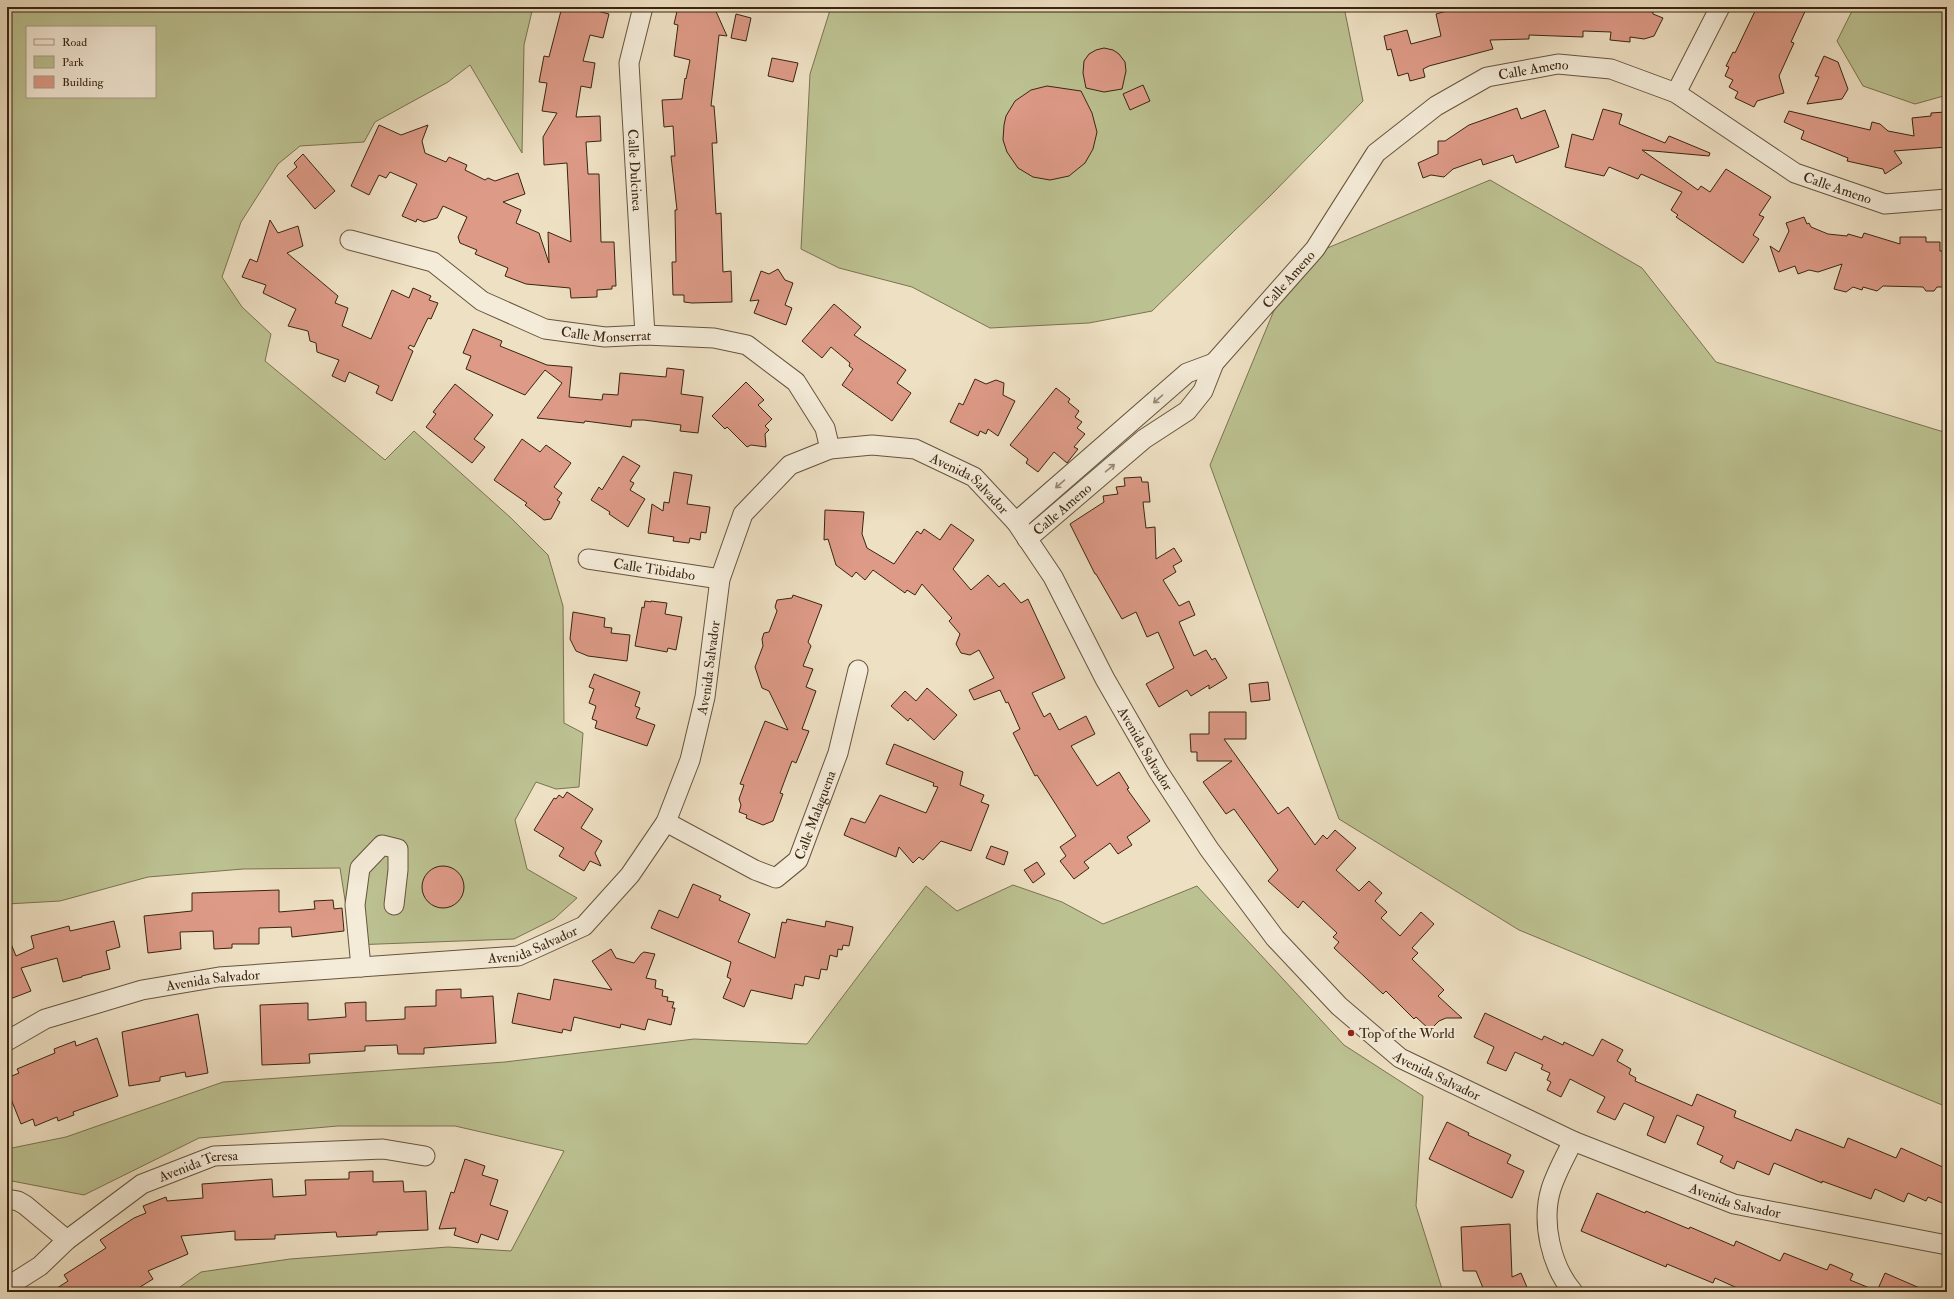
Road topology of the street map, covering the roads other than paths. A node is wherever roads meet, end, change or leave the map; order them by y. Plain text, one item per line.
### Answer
1 (643, 7) edge
2 (1720, 7) edge
3 (1676, 93) junction
4 (1947, 199) edge
5 (350, 240) dead end
6 (645, 335) junction
7 (1214, 363) junction
8 (830, 449) junction
9 (1016, 522) junction
10 (1027, 539) junction
11 (588, 559) dead end
12 (720, 579) junction
13 (858, 670) dead end
14 (666, 822) junction
15 (394, 905) dead end
16 (361, 967) junction
17 (7, 1041) edge
18 (1573, 1141) junction
19 (425, 1156) dead end
20 (7, 1199) edge
21 (67, 1240) junction
22 (1947, 1245) edge
23 (7, 1287) edge
24 (1573, 1292) edge

1 - 6 street, Calle Dulcinea
2 - 3 street
3 - 4 street, Calle Ameno
3 - 7 street, Calle Ameno
5 - 6 street, Calle Monserrat
6 - 8 street, Calle Monserrat
7 -> 9 street, Calle Ameno
10 -> 7 street, Calle Ameno
8 - 9 street, Avenida Salvador
8 - 12 street, Avenida Salvador
9 - 10 street, Avenida Salvador
10 - 18 street, Avenida Salvador
11 - 12 street, Calle Tibidabo
12 - 14 street, Avenida Salvador
13 - 14 street, Calle Malaguena
14 - 16 street, Avenida Salvador
15 - 16 street
16 - 17 street, Avenida Salvador
18 - 22 street, Avenida Salvador
18 - 24 street
19 - 21 street, Avenida Teresa
20 - 21 street
21 - 23 street, Avenida Teresa

